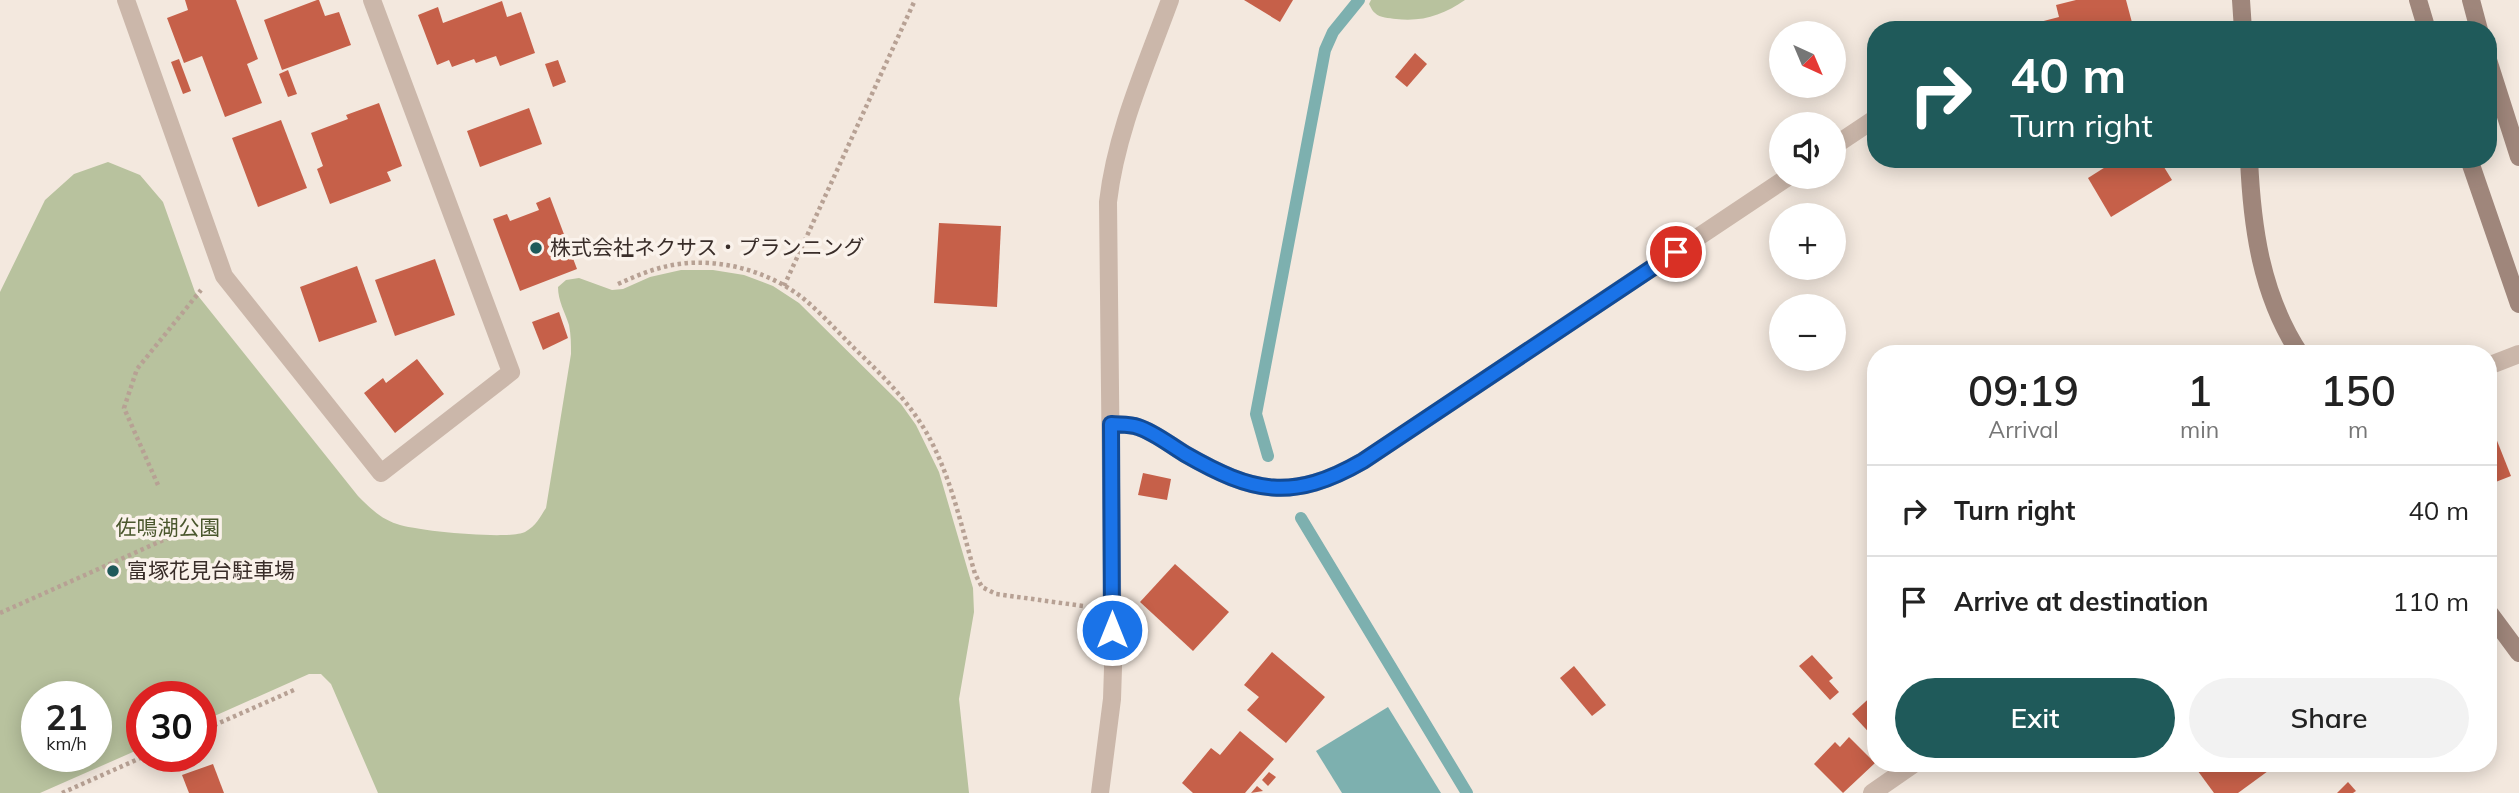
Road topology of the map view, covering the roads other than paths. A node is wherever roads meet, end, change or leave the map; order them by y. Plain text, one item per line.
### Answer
1 (126, 0) edge
2 (372, 0) edge
3 (1170, 0) edge
4 (2241, 0) edge
5 (2418, 0) edge
6 (2471, 0) edge
7 (2242, 21) edge
8 (2424, 21) edge
9 (2477, 21) edge
10 (2497, 88) edge
11 (1867, 124) edge
12 (1846, 138) edge
13 (2519, 157) edge
14 (2249, 168) edge
15 (2472, 168) edge
16 (1770, 189) edge
17 (2519, 304) edge
18 (2295, 345) edge
19 (2519, 354) edge
20 (2497, 363) edge
21 (1111, 424) junction
22 (2497, 623) edge
23 (2519, 653) edge
24 (1902, 772) edge
25 (1100, 793) edge
26 (1872, 793) edge

1 - 2 street
3 - 21 street
4 - 7 street
5 - 8 street
6 - 9 street
10 - 13 street
11 - 12 street
14 - 18 street
15 - 17 street
16 - 21 street
19 - 20 street
21 - 25 street
22 - 23 street
24 - 26 street

